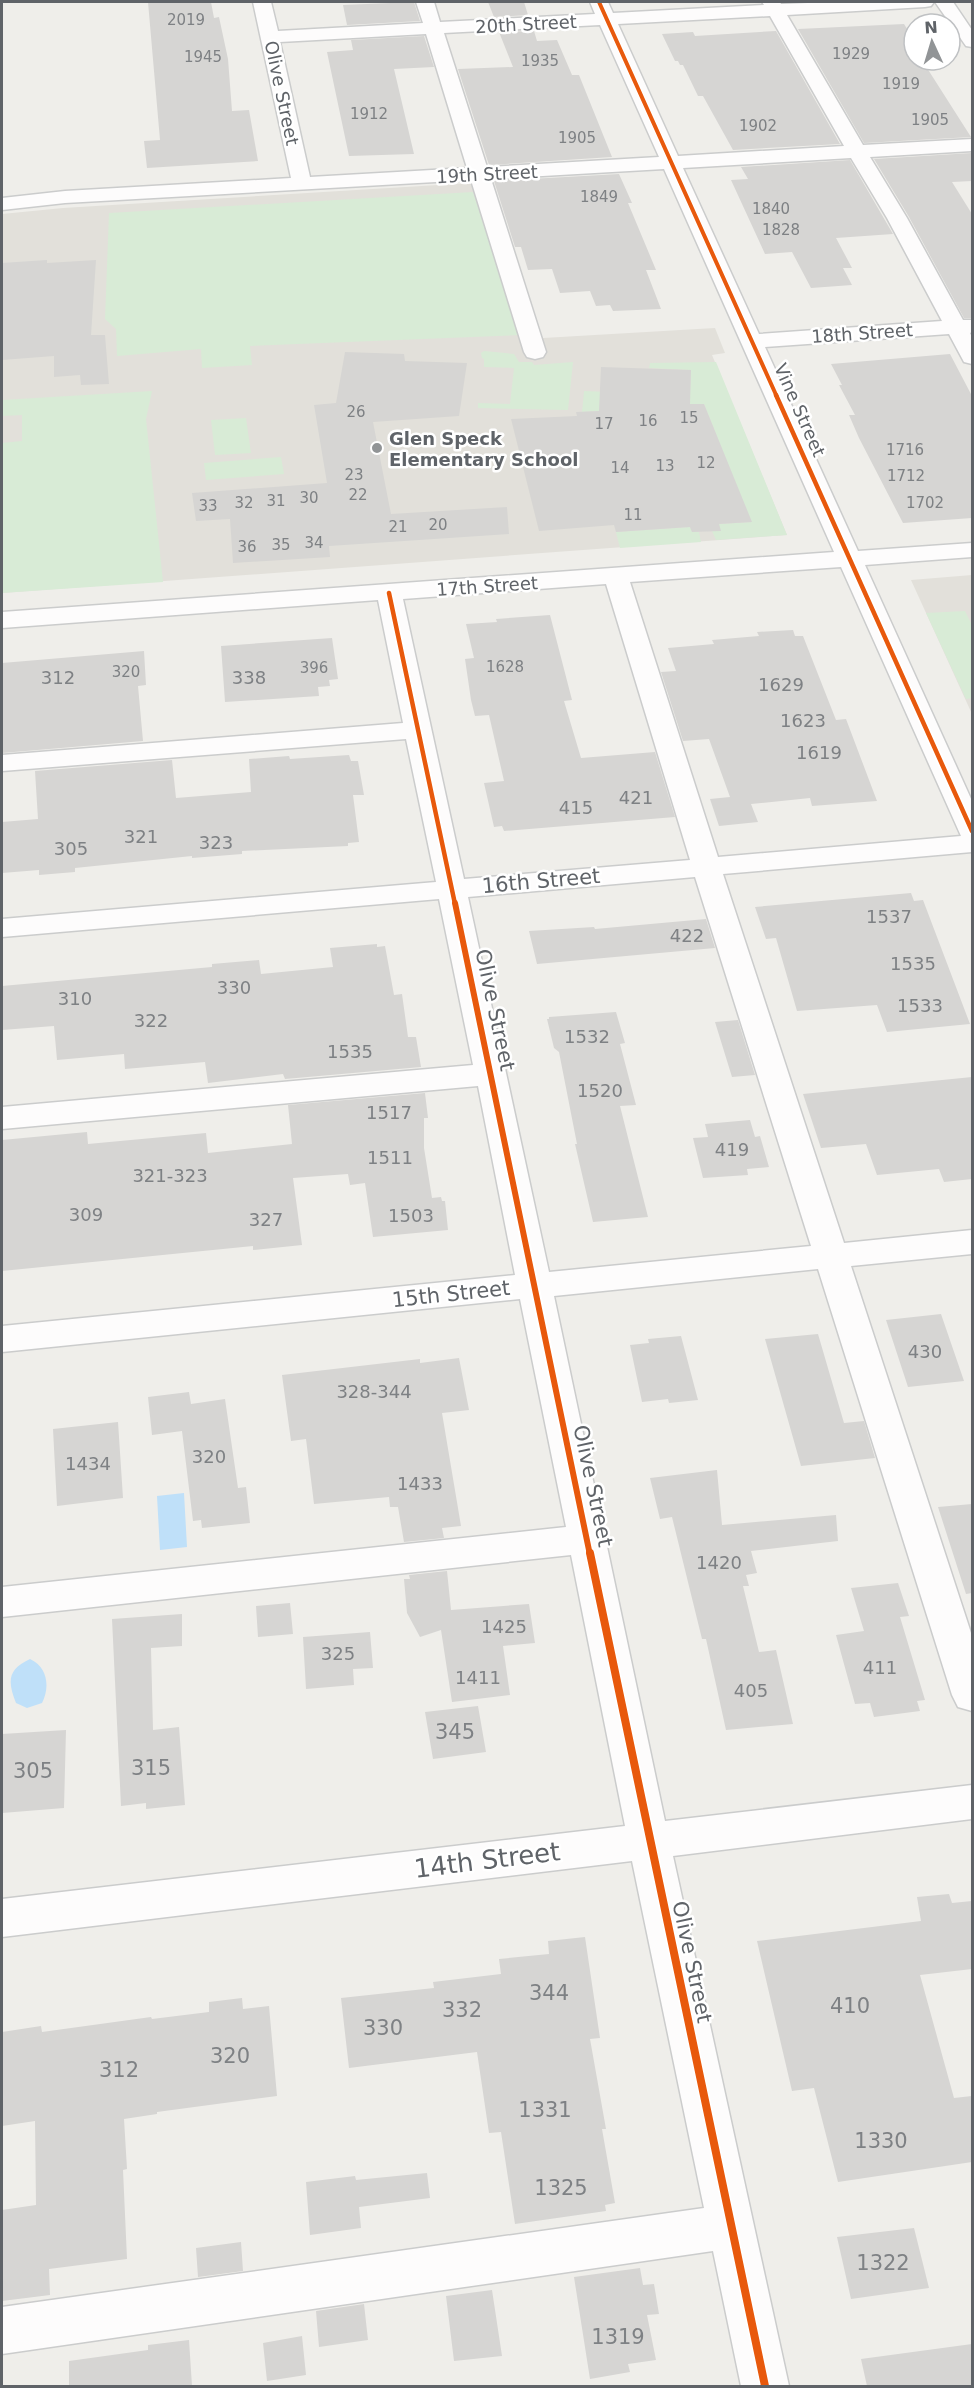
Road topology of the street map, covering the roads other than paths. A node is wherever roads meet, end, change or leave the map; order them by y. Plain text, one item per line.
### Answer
1 (262, 2) edge
2 (425, 2) edge
3 (925, 2) edge
4 (944, 2) edge
5 (774, 6) edge
6 (604, 10) edge
7 (434, 29) junction
8 (270, 37) junction
9 (972, 42) edge
10 (972, 146) edge
11 (856, 152) junction
12 (672, 162) junction
13 (481, 174) junction
14 (302, 184) junction
15 (2, 204) edge
16 (964, 326) edge
17 (752, 340) junction
18 (536, 352) dead end
19 (972, 357) edge
20 (972, 550) edge
21 (851, 559) junction
22 (616, 577) junction
23 (389, 592) junction
24 (2, 620) edge
25 (419, 730) junction
26 (2, 763) edge
27 (972, 831) edge
28 (972, 844) edge
29 (706, 866) junction
30 (452, 889) junction
31 (2, 928) edge
32 (491, 1074) junction
33 (2, 1118) edge
34 (972, 1242) edge
35 (833, 1256) junction
36 (534, 1286) junction
37 (2, 1339) edge
38 (587, 1539) junction
39 (2, 1602) edge
40 (972, 1695) edge
41 (972, 1802) edge
42 (649, 1841) junction
43 (2, 1918) edge
44 (732, 2226) junction
45 (2, 2331) edge
46 (765, 2386) edge

1 - 8 street, Olive Street
2 - 7 street
3 - 5 street, 20th Street
4 - 9 street
5 - 6 street, 20th Street
5 - 11 street
6 - 7 street, 20th Street
6 - 12 street, Vine Street
7 - 8 street, 20th Street
7 - 13 street
8 - 14 street, Olive Street
10 - 11 street, 19th Street
11 - 12 street, 19th Street
11 - 16 street
12 - 13 street, 19th Street
12 - 17 street, Vine Street
13 - 14 street, 19th Street
13 - 18 street
14 - 15 street, 19th Street
16 - 17 street, 18th Street
16 - 19 street
17 - 21 street, Vine Street
20 - 21 street, 17th Street
21 - 22 street, 17th Street
21 - 27 street, Vine Street
22 - 23 street, 17th Street
22 - 29 street
23 - 24 street, 17th Street
23 - 25 street, Olive Street
25 - 26 street
25 - 30 street, Olive Street
28 - 29 street, 16th Street
29 - 30 street, 16th Street
29 - 35 street
30 - 31 street, 16th Street
30 - 32 street, Olive Street
32 - 33 street
32 - 36 street, Olive Street
34 - 35 street, 15th Street
35 - 36 street, 15th Street
35 - 40 street
36 - 37 street, 15th Street
36 - 38 street, Olive Street
38 - 39 street
38 - 42 street, Olive Street
41 - 42 street, 14th Street
42 - 43 street, 14th Street
42 - 44 street, Olive Street
44 - 45 street
44 - 46 street, Olive Street

